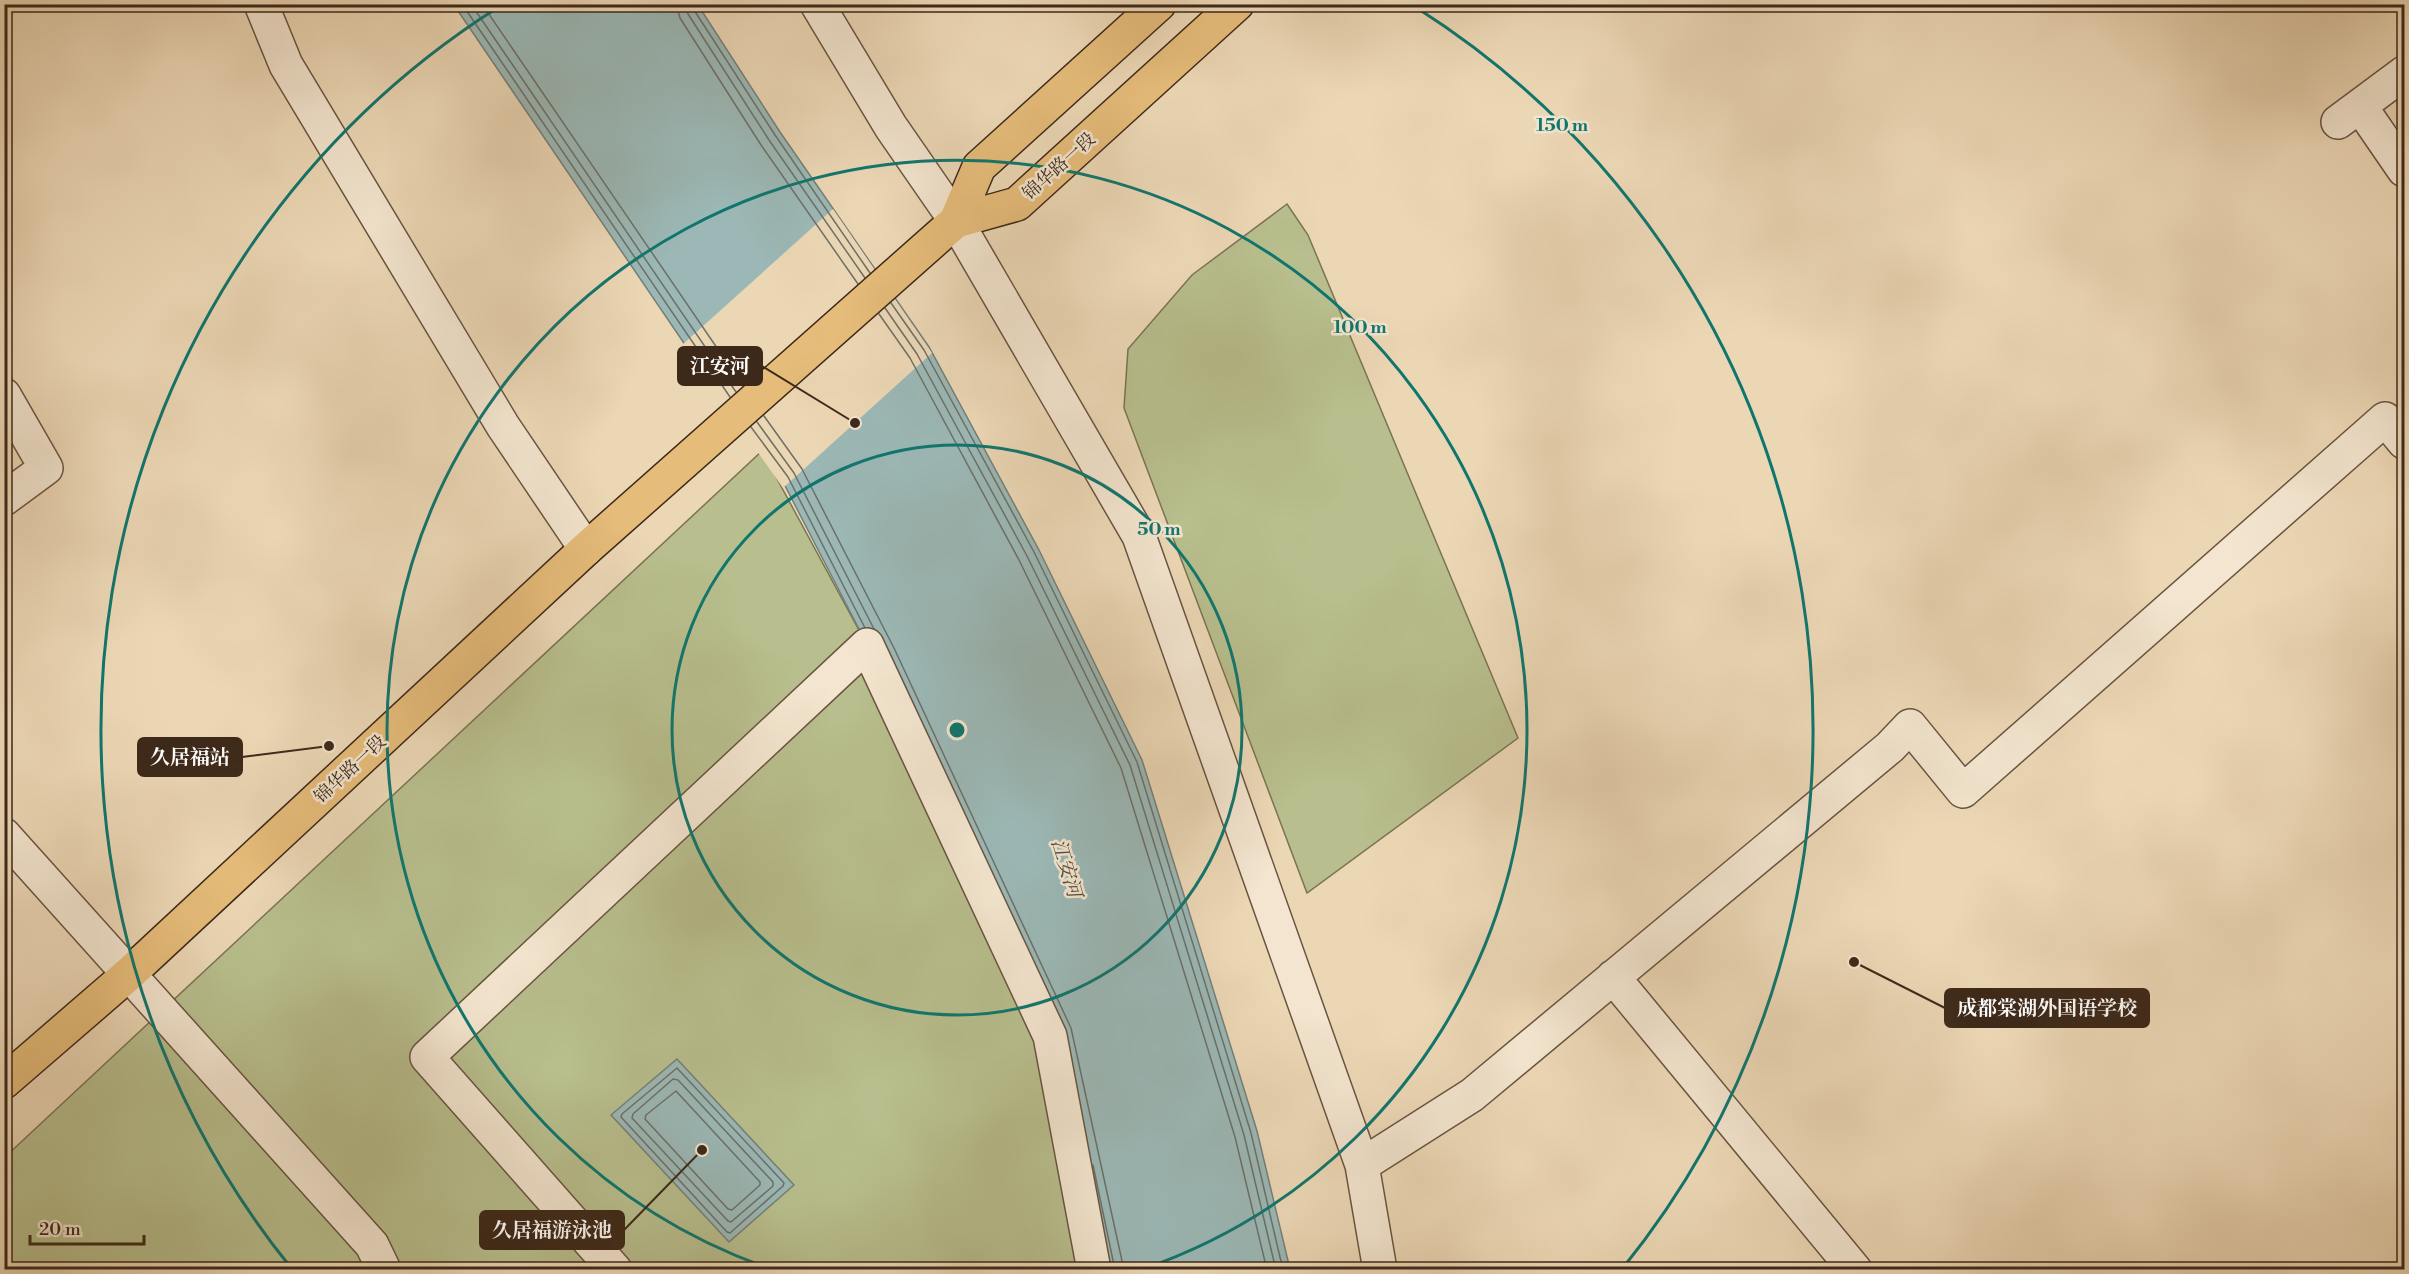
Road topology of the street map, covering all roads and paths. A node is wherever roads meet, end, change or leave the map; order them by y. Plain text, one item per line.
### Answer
1 (261, 4) edge
2 (817, 4) edge
3 (1159, 4) edge
4 (1237, 4) edge
5 (2404, 73) edge
6 (2404, 170) edge
7 (956, 220) junction
8 (4, 395) edge
9 (2400, 429) edge
10 (4, 499) edge
11 (586, 549) junction
12 (4, 835) edge
13 (130, 973) junction
14 (1613, 977) junction
15 (4, 1082) edge
16 (1362, 1165) junction
17 (384, 1269) edge
18 (615, 1269) edge
19 (1094, 1269) edge
20 (1380, 1269) edge
21 (1855, 1269) edge

1 - 11 street
2 - 7 street
3 - 7 main road
4 - 7 main road, 锦华路一段
5 - 6 street
7 - 11 main road, 锦华路一段
7 - 16 street
8 - 10 street
9 - 14 street
11 - 13 main road, 锦华路一段
12 - 13 street
13 - 15 main road, 锦华路一段
13 - 17 street
14 - 16 street
14 - 21 street
16 - 20 street
18 - 19 street

